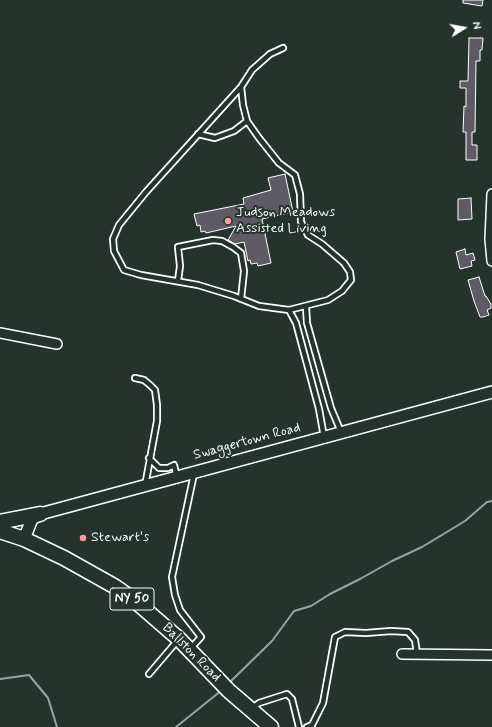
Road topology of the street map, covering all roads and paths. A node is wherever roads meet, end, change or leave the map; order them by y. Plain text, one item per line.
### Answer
1 (283, 48) dead end
2 (241, 87) junction
3 (247, 121) junction
4 (198, 134) junction
5 (492, 194) edge
6 (492, 261) edge
7 (178, 281) junction
8 (240, 298) junction
9 (306, 306) junction
10 (289, 310) junction
11 (0, 333) edge
12 (56, 344) dead end
13 (135, 378) dead end
14 (492, 392) edge
15 (341, 432) junction
16 (324, 437) junction
17 (149, 458) junction
18 (194, 472) junction
19 (177, 477) junction
20 (145, 486) junction
21 (40, 514) junction
22 (0, 522) edge
23 (0, 531) edge
24 (24, 539) junction
25 (179, 639) junction
26 (190, 649) junction
27 (402, 654) dead end
28 (417, 654) junction
29 (492, 655) edge
30 (150, 674) dead end
31 (250, 710) junction
32 (271, 727) edge
33 (299, 727) edge
34 (308, 727) edge

1 - 2 lane
2 - 3 lane
2 - 4 lane
3 - 4 lane
3 - 9 lane
4 - 7 lane
5 - 6 street
7 - 8 lane
7 - 8 lane
8 - 10 lane
9 - 10 lane
9 - 15 lane
10 - 16 lane
11 - 12 street
13 - 17 lane
14 - 15 street, Swaggertown Road
15 - 16 street, Swaggertown Road
16 - 18 street, Swaggertown Road
17 - 19 lane
17 - 20 lane
18 - 19 street, Swaggertown Road
18 - 26 lane
19 - 20 street, Swaggertown Road
20 - 21 street, Swaggertown Road
21 - 22 main road
21 - 24 street
23 - 24 main road, Ballston Road / NY 50
24 - 25 main road, Ballston Road / NY 50
25 - 26 main road, Ballston Road / NY 50
25 - 30 lane
26 - 31 main road, Ballston Road / NY 50
27 - 28 street
28 - 29 street
28 - 34 lane
31 - 32 main road, Ballston Road / NY 50
31 - 33 lane

